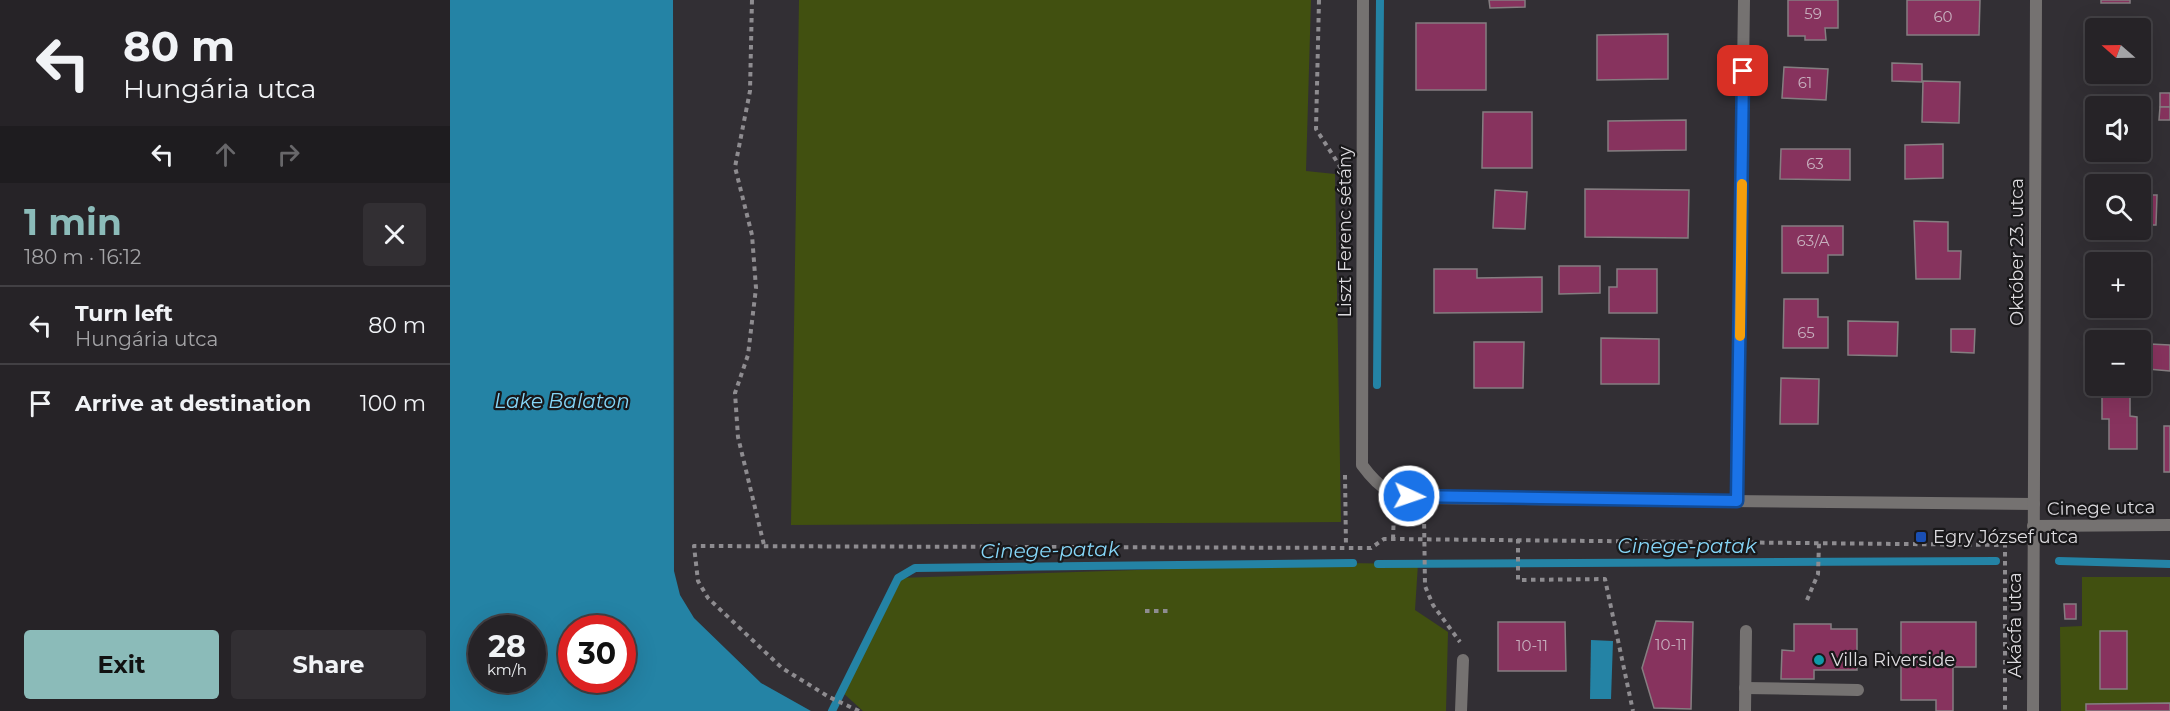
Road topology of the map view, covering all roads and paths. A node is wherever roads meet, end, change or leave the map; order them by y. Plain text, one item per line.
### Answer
1 (752, 0) edge
2 (1319, 0) edge
3 (1363, 0) edge
4 (1744, 0) edge
5 (2036, 0) edge
6 (1343, 183) dead end
7 (1345, 465) dead end
8 (1395, 495) junction
9 (1424, 498) junction
10 (1737, 501) junction
11 (2034, 504) junction
12 (2170, 525) edge
13 (2033, 526) junction
14 (1393, 539) junction
15 (1423, 539) junction
16 (1518, 539) junction
17 (1820, 543) junction
18 (764, 545) junction
19 (1346, 547) junction
20 (1807, 600) dead end
21 (1145, 610) dead end
22 (1172, 612) dead end
23 (1746, 631) dead end
24 (1462, 660) joint
25 (1745, 688) junction
26 (1858, 690) dead end
27 (859, 711) edge
28 (1461, 711) edge
29 (1633, 711) edge
30 (1745, 711) edge
31 (2005, 711) edge
32 (2033, 711) edge

1 - 18 path
2 - 6 path
3 - 8 street, Liszt Ferenc sétány
4 - 10 street
5 - 11 street, Október 23. utca
7 - 19 path
8 - 9 street
8 - 14 path
9 - 10 street
9 - 15 path
10 - 11 street
11 - 13 street, Akácfa utca
12 - 13 street, Cinege utca
13 - 32 street, Akácfa utca
14 - 15 path
14 - 19 path
15 - 16 path
15 - 24 path
16 - 17 path
16 - 29 path
17 - 20 path
17 - 31 path
18 - 19 path
18 - 27 path
21 - 22 path
23 - 25 street
24 - 28 street
25 - 26 street
25 - 30 street

